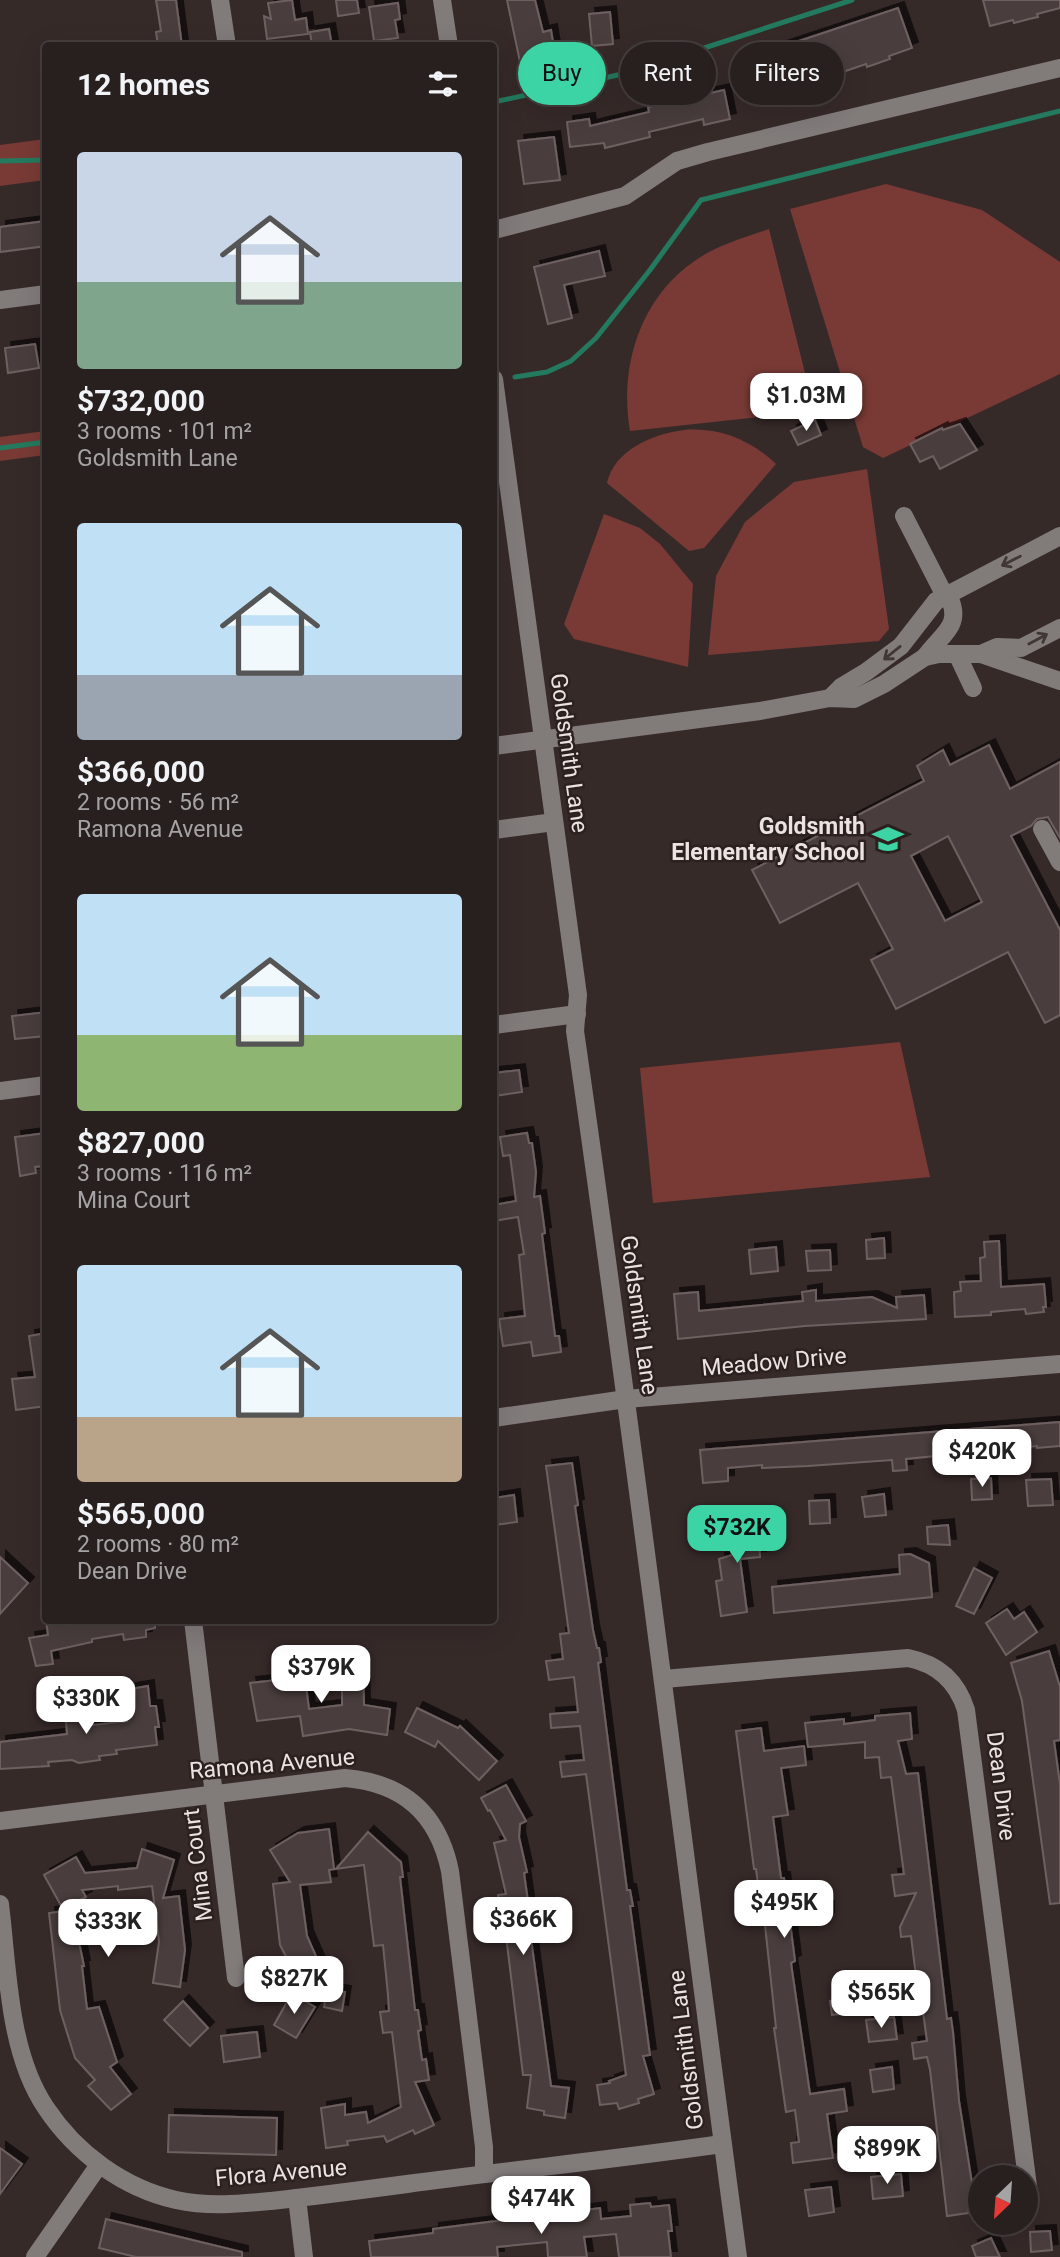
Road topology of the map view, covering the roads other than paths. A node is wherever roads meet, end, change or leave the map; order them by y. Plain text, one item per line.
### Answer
1 (220, 0) edge
2 (442, 0) edge
3 (226, 42) edge
4 (448, 42) edge
5 (1060, 68) edge
6 (497, 229) edge
7 (42, 295) edge
8 (0, 300) edge
9 (497, 427) edge
10 (502, 508) edge
11 (904, 516) dead end
12 (1060, 536) edge
13 (947, 595) junction
14 (1060, 628) edge
15 (957, 654) junction
16 (981, 654) junction
17 (925, 657) junction
18 (1060, 681) edge
19 (974, 688) dead end
20 (831, 698) junction
21 (543, 740) junction
22 (497, 746) edge
23 (554, 822) junction
24 (1042, 829) dead end
25 (497, 830) edge
26 (1060, 862) edge
27 (577, 1014) junction
28 (497, 1025) edge
29 (42, 1086) edge
30 (0, 1091) edge
31 (1060, 1363) edge
32 (625, 1399) junction
33 (497, 1418) edge
34 (193, 1624) edge
35 (664, 1679) junction
36 (214, 1793) junction
37 (0, 1821) edge
38 (0, 1904) edge
39 (236, 1978) dead end
40 (722, 2144) junction
41 (99, 2165) junction
42 (1025, 2165) edge
43 (484, 2174) junction
44 (297, 2198) junction
45 (35, 2257) edge
46 (304, 2257) edge
47 (738, 2257) edge

1 - 3 street
2 - 4 street
5 - 6 street
7 - 8 street
9 - 10 street, Goldsmith Lane
10 - 21 street, Goldsmith Lane
11 - 13 street
12 -> 13 street
13 - 17 street
13 -> 20 street
16 -> 14 street
15 - 16 street
15 - 17 street
15 - 19 street
16 - 18 street
17 - 20 street
20 - 21 street
21 - 22 street
21 - 23 street, Goldsmith Lane
23 - 25 street
23 - 27 street, Goldsmith Lane
24 - 26 street
27 - 28 street
27 - 32 street, Goldsmith Lane
29 - 30 street
31 - 32 street, Meadow Drive
32 - 33 street, Meadow Drive
32 - 35 street, Goldsmith Lane
34 - 36 street, Mina Court
35 - 40 street, Goldsmith Lane
35 - 42 street, Dean Drive
36 - 37 street, Ramona Avenue
36 - 39 street, Mina Court
36 - 43 street, Ramona Avenue
38 - 41 street, Flora Avenue
40 - 43 street, Flora Avenue
40 - 47 street, Goldsmith Lane
41 - 44 street, Flora Avenue
41 - 45 street
43 - 44 street, Flora Avenue
44 - 46 street

